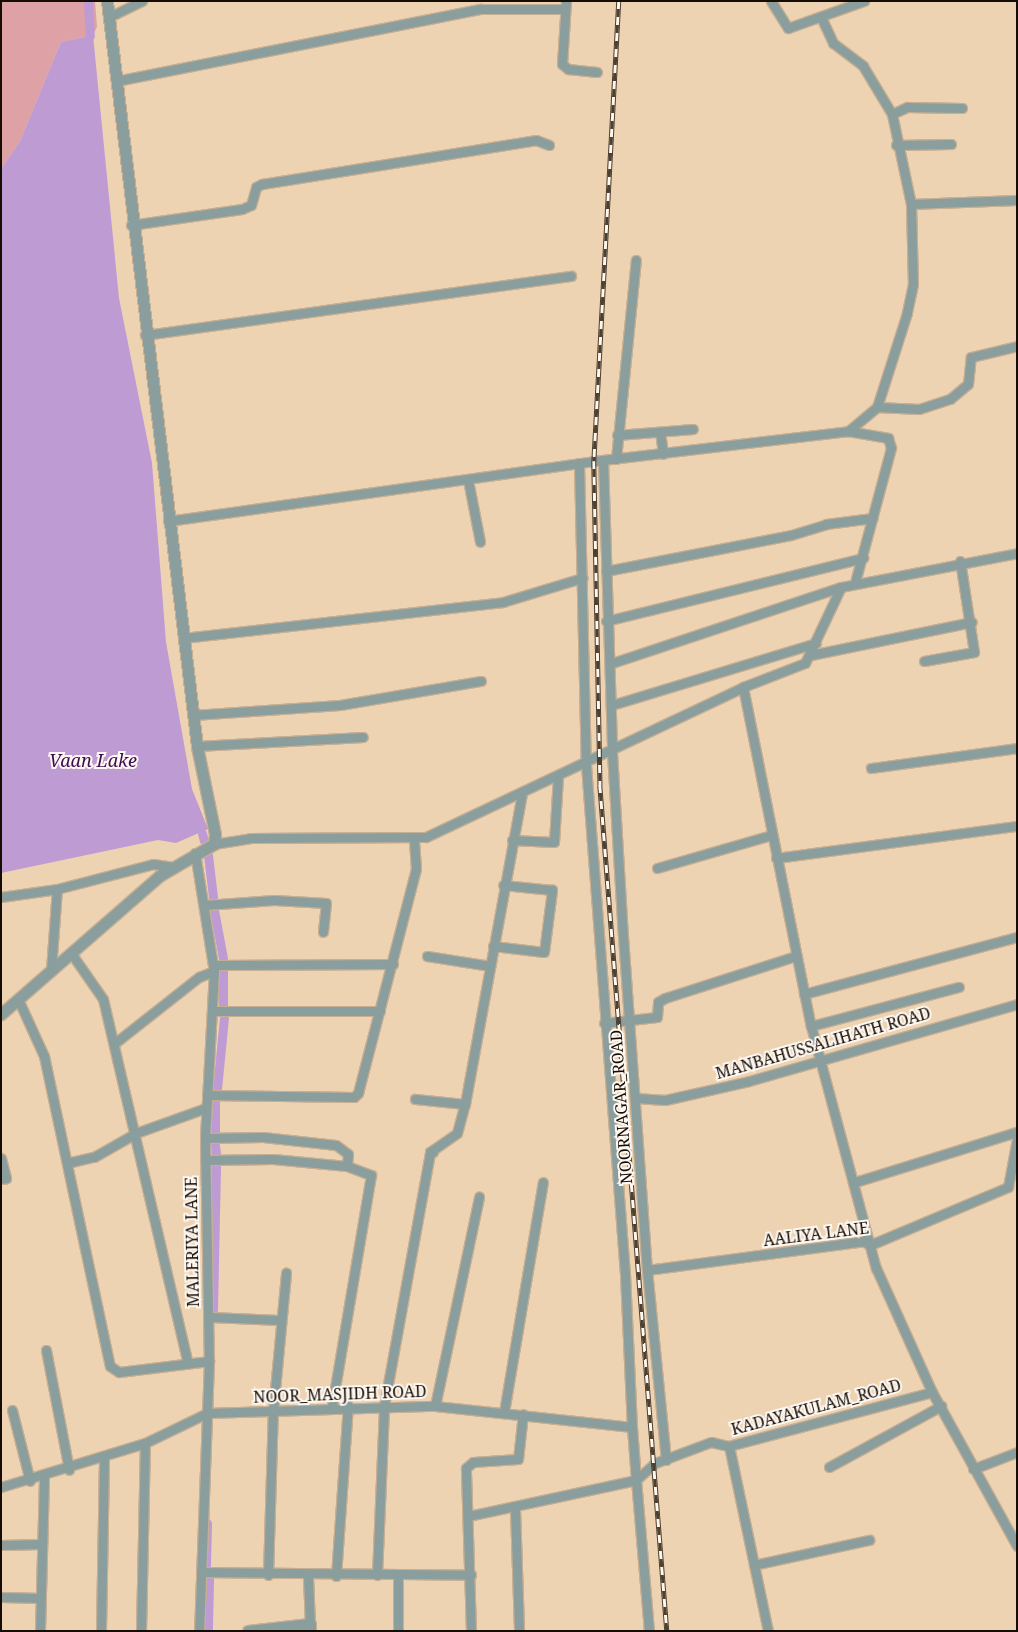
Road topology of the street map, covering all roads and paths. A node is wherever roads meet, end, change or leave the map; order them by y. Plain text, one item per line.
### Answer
1 (107, 1) edge
2 (142, 1) edge
3 (772, 1) edge
4 (864, 1) edge
5 (566, 5) edge
6 (109, 17) junction
7 (821, 17) junction
8 (597, 72) dead end
9 (116, 81) junction
10 (962, 108) dead end
11 (892, 114) junction
12 (951, 144) dead end
13 (549, 145) dead end
14 (896, 145) junction
15 (1017, 200) edge
16 (911, 204) junction
17 (132, 225) junction
18 (636, 260) dead end
19 (571, 276) dead end
20 (145, 335) junction
21 (1017, 346) edge
22 (877, 407) junction
23 (693, 429) dead end
24 (848, 431) junction
25 (660, 432) junction
26 (617, 435) junction
27 (662, 454) junction
28 (616, 459) junction
29 (603, 460) junction
30 (579, 463) junction
31 (468, 480) junction
32 (873, 518) junction
33 (168, 521) junction
34 (480, 542) dead end
35 (1017, 553) edge
36 (863, 558) junction
37 (960, 561) junction
38 (606, 572) junction
39 (582, 578) junction
40 (855, 582) junction
41 (841, 587) junction
42 (606, 622) junction
43 (972, 622) junction
44 (183, 638) junction
45 (816, 643) junction
46 (811, 655) junction
47 (924, 661) dead end
48 (612, 664) junction
49 (481, 682) dead end
50 (743, 687) junction
51 (612, 705) junction
52 (193, 715) junction
53 (363, 738) dead end
54 (197, 746) junction
55 (1017, 748) edge
56 (612, 752) junction
57 (586, 765) junction
58 (871, 768) dead end
59 (558, 777) junction
60 (522, 794) junction
61 (1017, 826) edge
62 (771, 835) junction
63 (414, 839) junction
64 (512, 840) junction
65 (214, 844) junction
66 (195, 854) junction
67 (776, 858) junction
68 (174, 867) junction
69 (658, 868) dead end
70 (502, 885) junction
71 (57, 889) junction
72 (1, 897) edge
73 (205, 905) junction
74 (323, 932) dead end
75 (1017, 937) edge
76 (493, 946) junction
77 (71, 953) junction
78 (428, 956) dead end
79 (796, 956) junction
80 (393, 964) junction
81 (490, 966) junction
82 (214, 968) junction
83 (51, 970) junction
84 (958, 987) dead end
85 (804, 994) junction
86 (18, 999) junction
87 (1017, 1004) edge
88 (214, 1011) junction
89 (380, 1011) junction
90 (1, 1014) edge
91 (630, 1021) junction
92 (604, 1023) junction
93 (811, 1026) junction
94 (115, 1043) junction
95 (822, 1059) junction
96 (207, 1095) junction
97 (636, 1098) junction
98 (415, 1099) dead end
99 (465, 1104) junction
100 (206, 1108) junction
101 (1017, 1132) edge
102 (136, 1133) junction
103 (205, 1138) junction
104 (1017, 1139) edge
105 (1, 1158) edge
106 (205, 1160) junction
107 (67, 1163) junction
108 (347, 1166) junction
109 (1, 1179) edge
110 (543, 1182) dead end
111 (855, 1182) junction
112 (479, 1197) dead end
113 (870, 1245) junction
114 (647, 1270) junction
115 (286, 1273) dead end
116 (209, 1317) junction
117 (282, 1320) junction
118 (46, 1350) dead end
119 (209, 1361) junction
120 (188, 1363) junction
121 (932, 1392) junction
122 (348, 1405) junction
123 (332, 1406) junction
124 (384, 1406) junction
125 (435, 1406) junction
126 (941, 1406) junction
127 (12, 1410) dead end
128 (273, 1410) junction
129 (504, 1412) junction
130 (206, 1413) junction
131 (522, 1414) junction
132 (632, 1427) junction
133 (145, 1444) junction
134 (729, 1446) junction
135 (1017, 1452) edge
136 (104, 1458) junction
137 (666, 1460) junction
138 (829, 1467) dead end
139 (973, 1469) junction
140 (69, 1470) junction
141 (44, 1477) junction
142 (636, 1480) junction
143 (30, 1481) junction
144 (1, 1487) edge
145 (515, 1509) junction
146 (468, 1516) junction
147 (869, 1540) dead end
148 (42, 1544) junction
149 (1, 1545) edge
150 (1017, 1546) edge
151 (754, 1565) junction
152 (200, 1572) junction
153 (268, 1575) junction
154 (377, 1575) junction
155 (471, 1575) junction
156 (308, 1576) junction
157 (336, 1576) junction
158 (398, 1576) junction
159 (1, 1597) edge
160 (41, 1598) junction
161 (310, 1627) edge
162 (40, 1631) edge
163 (101, 1631) edge
164 (141, 1631) edge
165 (200, 1631) edge
166 (248, 1631) edge
167 (398, 1631) edge
168 (471, 1631) edge
169 (519, 1631) edge
170 (649, 1631) edge
171 (768, 1631) edge

1 - 6 street
2 - 6 street
3 - 7 street
4 - 7 street
5 - 8 street
5 - 9 street
6 - 9 street
7 - 11 street
9 - 17 street
10 - 11 street
11 - 14 street
12 - 14 street
13 - 17 street
14 - 16 street
15 - 16 street
16 - 22 street
17 - 20 street
18 - 26 street
19 - 20 street
20 - 33 street
21 - 22 street
22 - 24 street
23 - 25 street
24 - 27 street
24 - 32 street
25 - 26 street
25 - 27 street
26 - 28 street
27 - 28 street
28 - 29 street
29 - 30 street
29 - 38 street, NOORNAGAR_ROAD
30 - 31 street
30 - 39 street
31 - 33 street
31 - 34 street
32 - 36 street
32 - 38 street
33 - 44 street
35 - 37 street
36 - 40 street
36 - 42 street
37 - 40 street
37 - 43 street
38 - 42 street, NOORNAGAR_ROAD
39 - 44 street
39 - 57 street
40 - 41 street
41 - 45 street
41 - 48 street
42 - 48 street, NOORNAGAR_ROAD
43 - 46 street
43 - 47 street
44 - 52 street
45 - 46 street
45 - 51 street
46 - 50 street
48 - 51 street, NOORNAGAR_ROAD
49 - 52 street
50 - 56 street
50 - 62 street
51 - 56 street, NOORNAGAR_ROAD
52 - 54 street
53 - 54 street
54 - 65 street
55 - 58 street
56 - 57 street
56 - 91 street, NOORNAGAR_ROAD
57 - 59 street
57 - 92 street
59 - 60 street
59 - 64 street
60 - 63 street
60 - 64 street
61 - 67 street
62 - 67 street
62 - 69 street
63 - 65 street
63 - 80 street
64 - 70 street
65 - 66 street
66 - 68 street
66 - 73 street, MALERIYA LANE
67 - 79 street
68 - 71 street
68 - 77 street
70 - 76 street
70 - 76 street
71 - 72 street
71 - 83 street
73 - 74 street
73 - 82 street, MALERIYA LANE
75 - 85 street
76 - 81 street
77 - 83 street
77 - 94 street
78 - 81 street
79 - 85 street
79 - 91 street
80 - 82 street
80 - 89 street
81 - 99 street
82 - 88 street, MALERIYA LANE
82 - 94 street
83 - 86 street
84 - 93 street
85 - 93 street
86 - 90 street
86 - 107 street
87 - 95 street, MANBAHUSSALIHATH ROAD
88 - 89 street
88 - 96 street, MALERIYA LANE
89 - 96 street
91 - 92 street
91 - 97 street, NOORNAGAR_ROAD
92 - 132 street
93 - 95 street
94 - 102 street
95 - 97 street, MANBAHUSSALIHATH ROAD
95 - 111 street
96 - 100 street, MALERIYA LANE
97 - 114 street, NOORNAGAR_ROAD
98 - 99 street
99 - 124 street
100 - 102 street
100 - 103 street, MALERIYA LANE
101 - 111 street
102 - 107 street
102 - 120 street
103 - 106 street, MALERIYA LANE
103 - 108 street
104 - 113 street, AALIYA LANE
105 - 109 street
106 - 108 street
106 - 116 street, MALERIYA LANE
107 - 120 street
108 - 123 street
110 - 129 street
111 - 113 street
112 - 125 street
113 - 114 street, AALIYA LANE
113 - 121 street
114 - 137 street, NOORNAGAR_ROAD
115 - 117 street
116 - 117 street
116 - 119 street, MALERIYA LANE
117 - 128 street
118 - 140 street
119 - 120 street
119 - 130 street, MALERIYA LANE
121 - 126 street
121 - 134 street, KADAYAKULAM_ROAD
122 - 123 street, NOOR_MASJIDH ROAD
122 - 124 street, NOOR_MASJIDH ROAD
122 - 157 street
123 - 128 street, NOOR_MASJIDH ROAD
124 - 125 street, NOOR_MASJIDH ROAD
124 - 154 street
125 - 129 street, NOOR_MASJIDH ROAD
126 - 138 street
126 - 139 street
127 - 143 street
128 - 130 street, NOOR_MASJIDH ROAD
128 - 153 street
129 - 131 street, NOOR_MASJIDH ROAD
130 - 133 street
130 - 152 street, MALERIYA LANE
131 - 132 street, NOOR_MASJIDH ROAD
131 - 146 street
132 - 142 street
133 - 136 street
133 - 164 street
134 - 137 street, KADAYAKULAM_ROAD
134 - 151 street
135 - 139 street
136 - 140 street
136 - 163 street
137 - 142 street, KADAYAKULAM_ROAD
139 - 150 street
140 - 141 street
141 - 143 street
141 - 148 street
142 - 145 street
142 - 170 street
143 - 144 street
145 - 146 street
145 - 169 street
146 - 155 street
147 - 151 street
148 - 149 street
148 - 160 street
151 - 171 street
152 - 153 street
152 - 165 street, MALERIYA LANE
153 - 156 street
154 - 157 street
154 - 158 street
155 - 158 street
155 - 168 street
156 - 157 street
156 - 161 street
158 - 167 street
159 - 160 street
160 - 162 street
161 - 166 street

